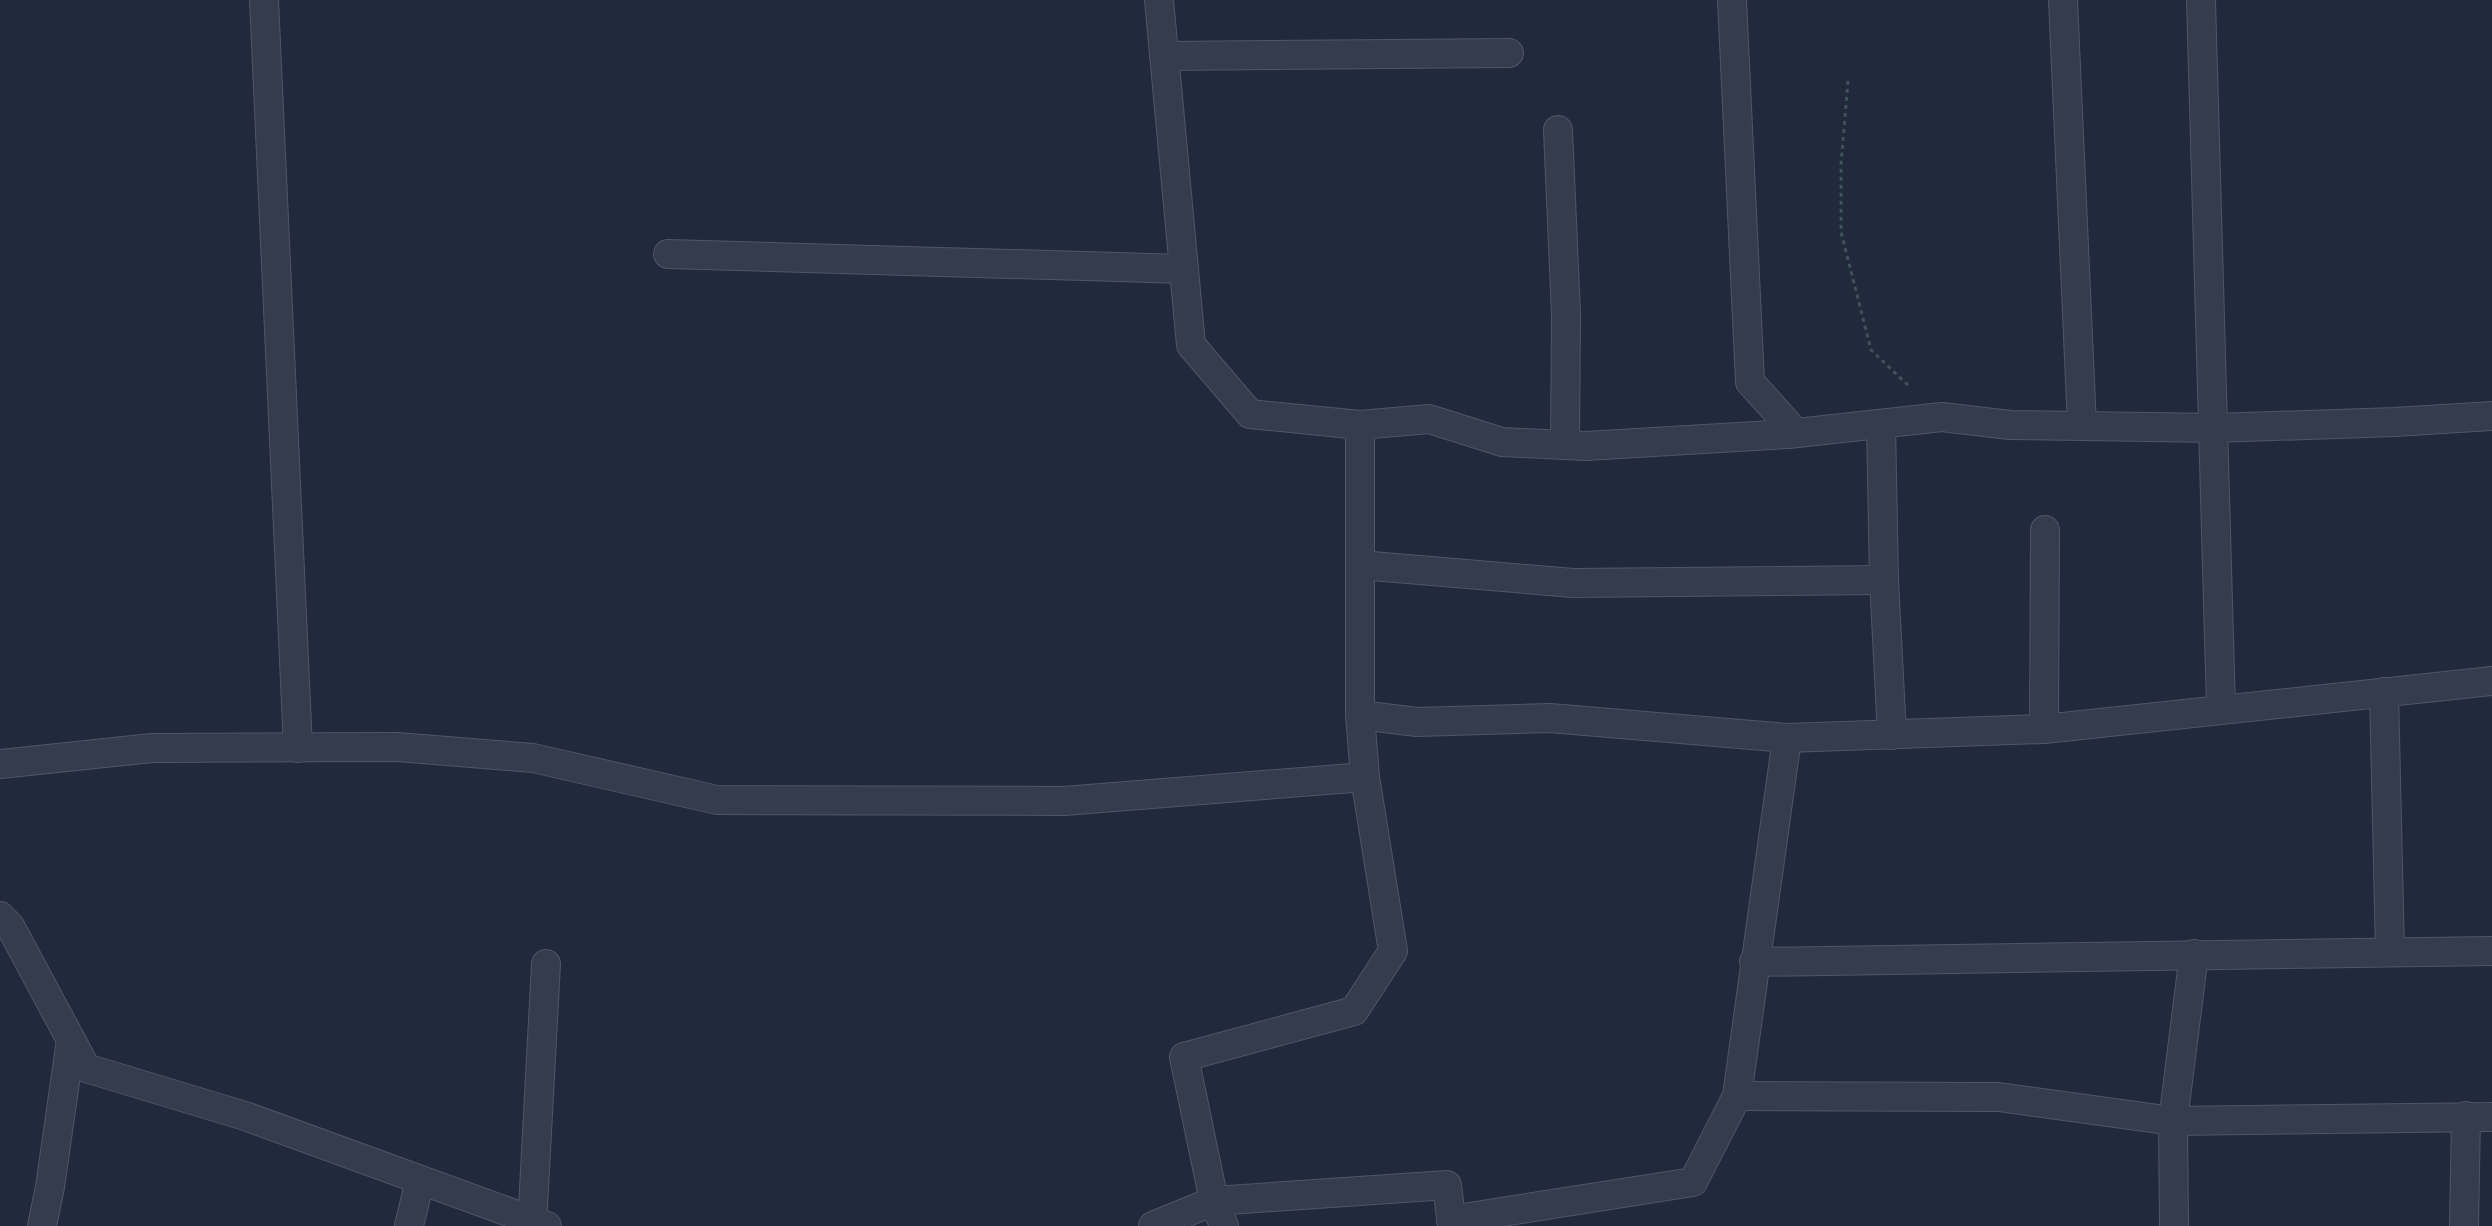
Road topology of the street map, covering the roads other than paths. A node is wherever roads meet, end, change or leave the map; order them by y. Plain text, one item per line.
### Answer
1 (264, 0) edge
2 (1159, 0) edge
3 (1732, 0) edge
4 (2063, 0) edge
5 (2201, 0) edge
6 (1509, 52) dead end
7 (1164, 56) junction
8 (1558, 130) dead end
9 (668, 254) dead end
10 (1184, 269) junction
11 (2492, 416) edge
12 (1881, 424) junction
13 (1360, 425) junction
14 (2082, 426) junction
15 (2215, 428) junction
16 (1796, 432) junction
17 (1565, 445) junction
18 (2045, 530) dead end
19 (1360, 565) junction
20 (1884, 580) junction
21 (2492, 682) edge
22 (2384, 692) junction
23 (2221, 709) junction
24 (1360, 715) junction
25 (2044, 730) junction
26 (1892, 734) junction
27 (1787, 738) junction
28 (298, 748) junction
29 (0, 764) edge
30 (1365, 777) junction
31 (3, 923) edge
32 (2492, 951) edge
33 (2390, 952) junction
34 (2194, 954) junction
35 (1754, 962) junction
36 (546, 964) dead end
37 (71, 1040) junction
38 (1737, 1096) junction
39 (2479, 1117) edge
40 (2173, 1121) junction
41 (420, 1180) junction
42 (1214, 1201) junction
43 (1451, 1223) edge
44 (537, 1224) edge
45 (42, 1226) edge
46 (408, 1226) edge
47 (1153, 1226) edge
48 (1224, 1226) edge
49 (2174, 1226) edge
50 (2464, 1226) edge

1 - 28 street
2 - 7 street
3 - 16 street
4 - 14 street
5 - 15 street
6 - 7 street
7 - 10 street
8 - 17 street
9 - 10 street
10 - 13 street
11 - 15 street
12 - 14 street
12 - 16 street
12 - 20 street
13 - 17 street
13 - 19 street
14 - 15 street
15 - 23 street
16 - 17 street
18 - 25 street
19 - 20 street
19 - 24 street
20 - 26 street
21 - 22 street
22 - 23 street
22 - 33 street
23 - 25 street
24 - 27 street
24 - 30 street
25 - 26 street
26 - 27 street
27 - 35 street
28 - 29 street
28 - 30 street
30 - 42 street
31 - 37 street
32 - 33 street
33 - 34 street
34 - 35 street
34 - 40 street
35 - 38 street
36 - 44 street
37 - 41 street
37 - 45 street
38 - 40 street
38 - 43 street
39 - 40 street
39 - 50 street
40 - 49 street
41 - 44 street
41 - 46 street
42 - 43 street
42 - 47 street
42 - 48 street

